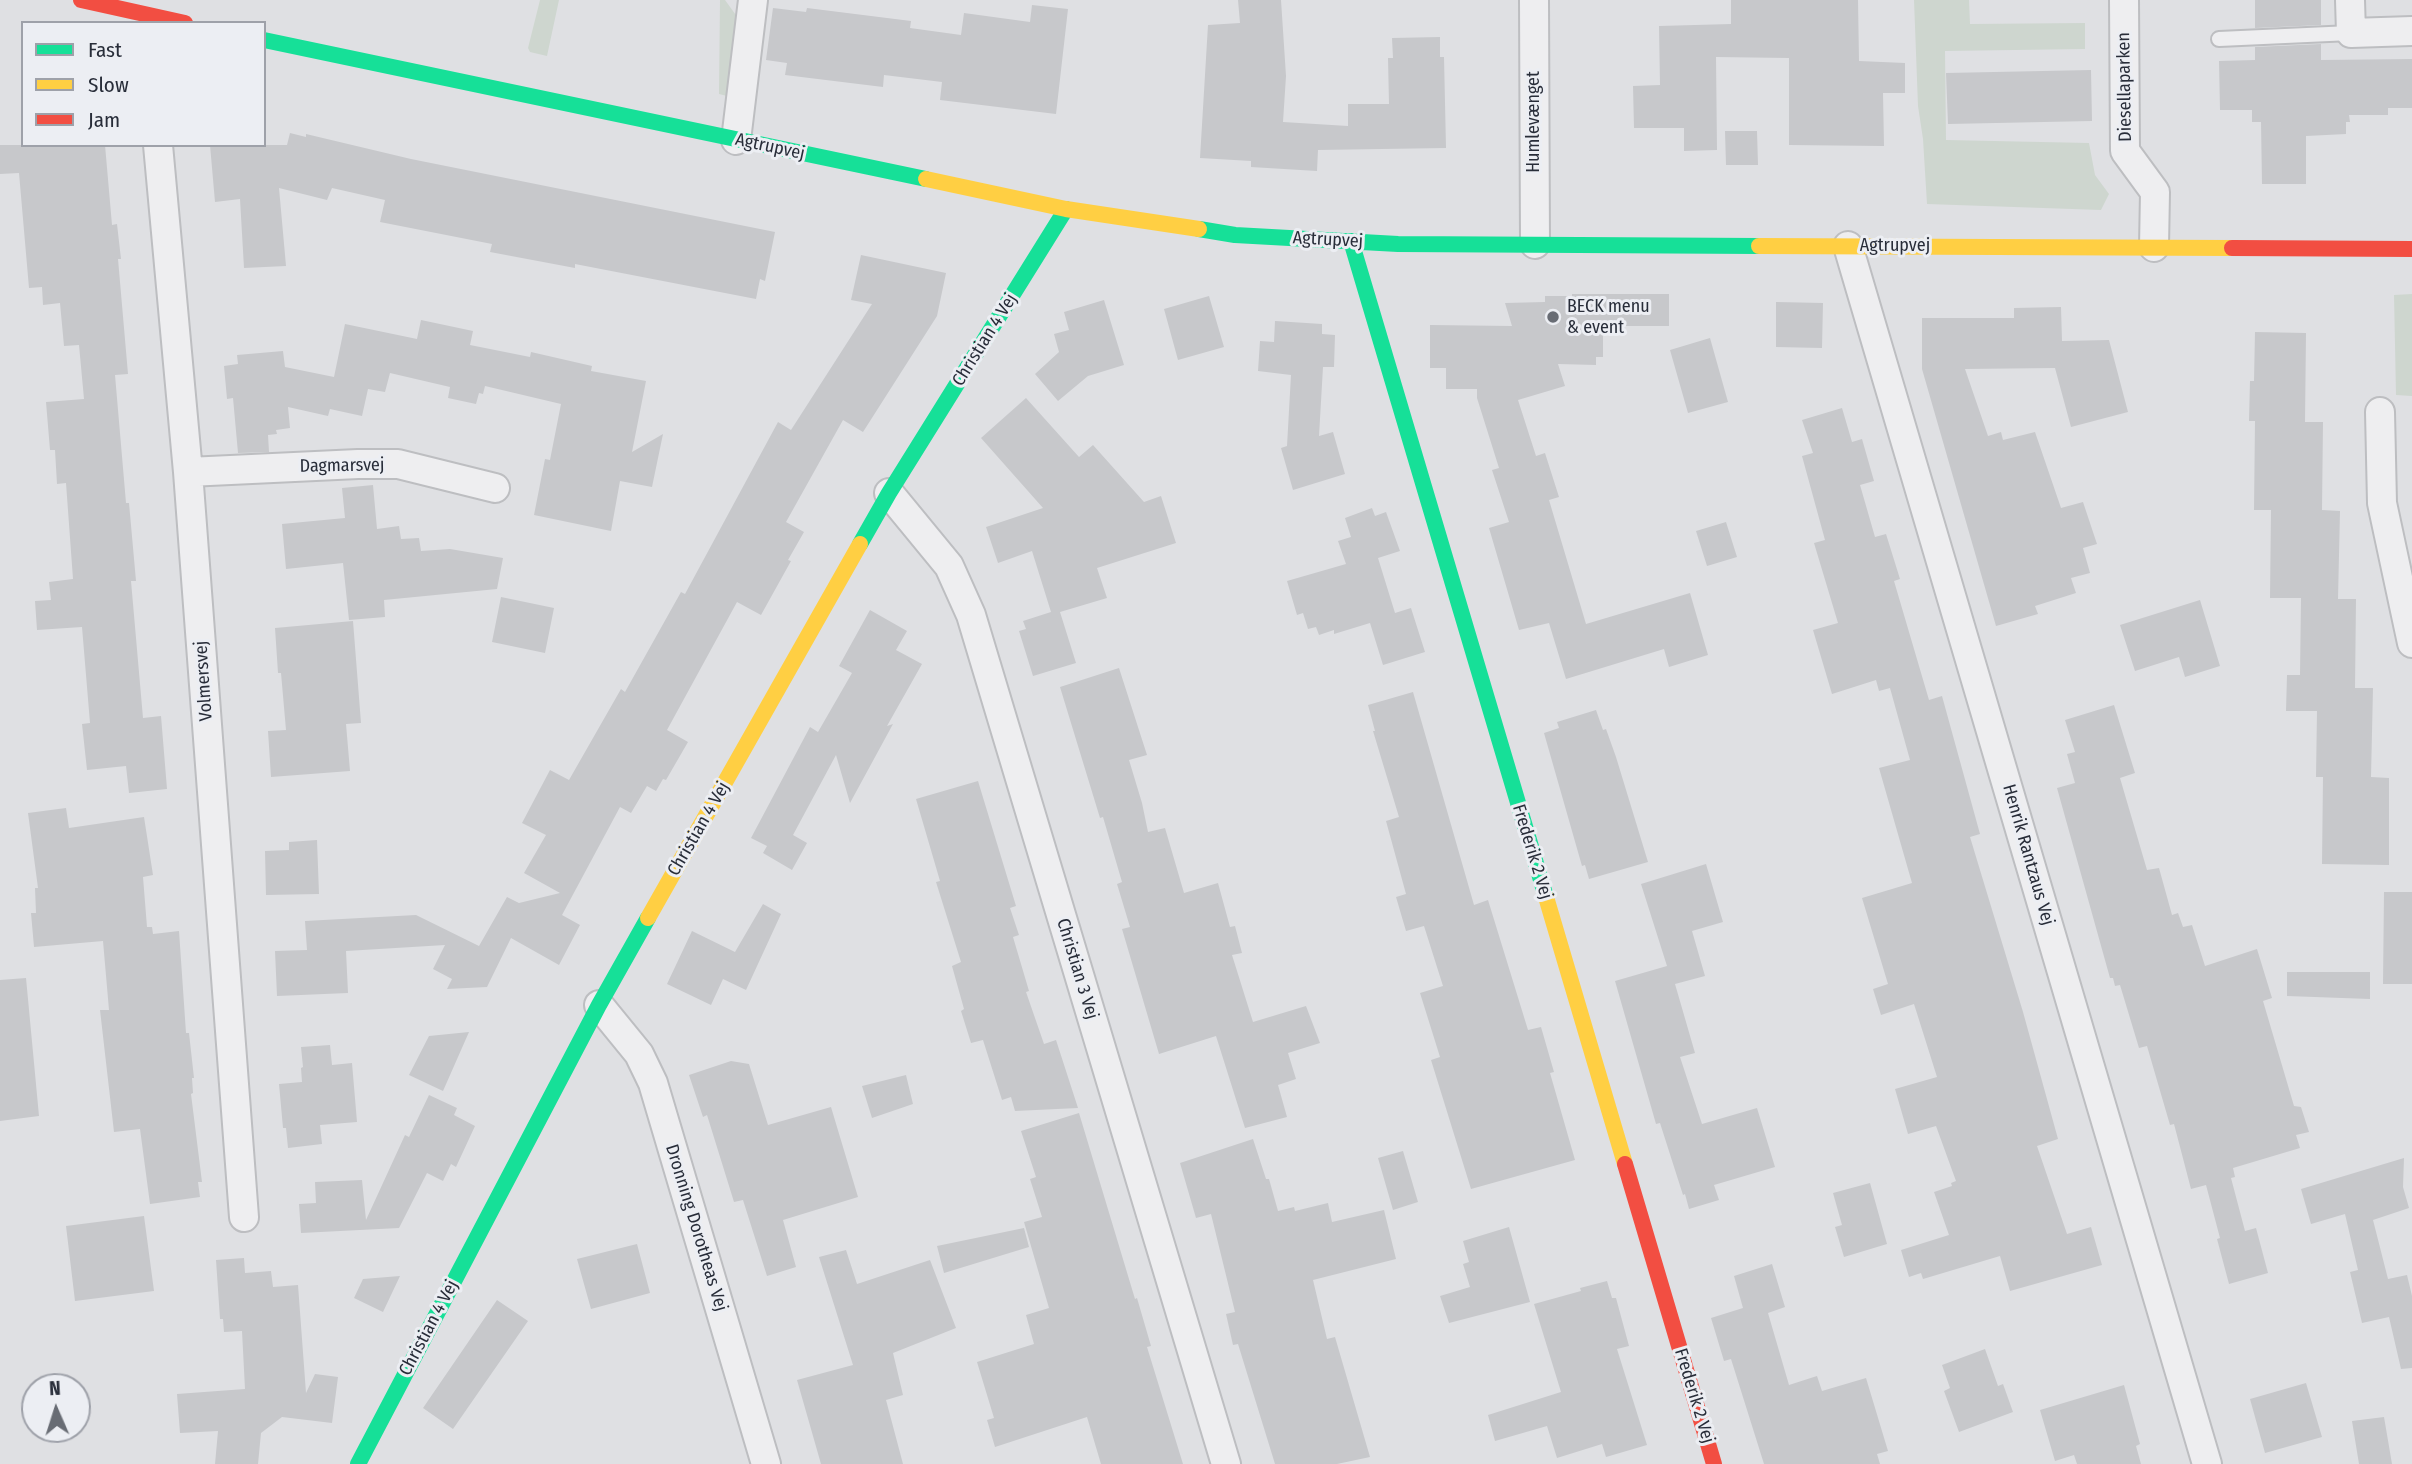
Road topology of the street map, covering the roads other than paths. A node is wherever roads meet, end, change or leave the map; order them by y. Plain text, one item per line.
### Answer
1 (81, 0) edge
2 (753, 0) edge
3 (1534, 0) edge
4 (2124, 0) edge
5 (2350, 0) edge
6 (147, 19) edge
7 (166, 21) edge
8 (2412, 31) edge
9 (2351, 33) junction
10 (2219, 39) dead end
11 (266, 40) edge
12 (736, 140) junction
13 (158, 147) edge
14 (1066, 209) junction
15 (1351, 241) junction
16 (1535, 244) junction
17 (1848, 246) junction
18 (2154, 247) junction
19 (2412, 250) edge
20 (2380, 412) dead end
21 (188, 472) junction
22 (495, 488) dead end
23 (890, 493) junction
24 (2412, 643) edge
25 (599, 1005) junction
26 (244, 1217) dead end
27 (358, 1464) edge
28 (766, 1464) edge
29 (1226, 1464) edge
30 (1714, 1464) edge
31 (2207, 1464) edge

1 - 6 street
2 - 12 street
3 - 16 street, Humlevænget
4 - 18 street, Diesellaparken
5 - 9 street
6 - 7 street
8 - 9 street
9 - 10 lane
11 - 12 street, Agtrupvej
12 - 14 street, Agtrupvej
13 - 21 street, Volmersvej
14 - 15 street, Agtrupvej
14 - 23 street, Christian 4 Vej
15 - 16 street, Agtrupvej
15 - 30 street, Frederik 2 Vej
16 - 17 street, Agtrupvej
17 - 18 street, Agtrupvej
17 - 31 street, Henrik Rantzaus Vej
18 - 19 street, Agtrupvej
20 - 24 street
21 - 22 street, Dagmarsvej
21 - 26 street, Volmersvej
23 - 25 street, Christian 4 Vej
23 - 29 street, Christian 3 Vej
25 - 27 street, Christian 4 Vej
25 - 28 street, Dronning Dorotheas Vej

